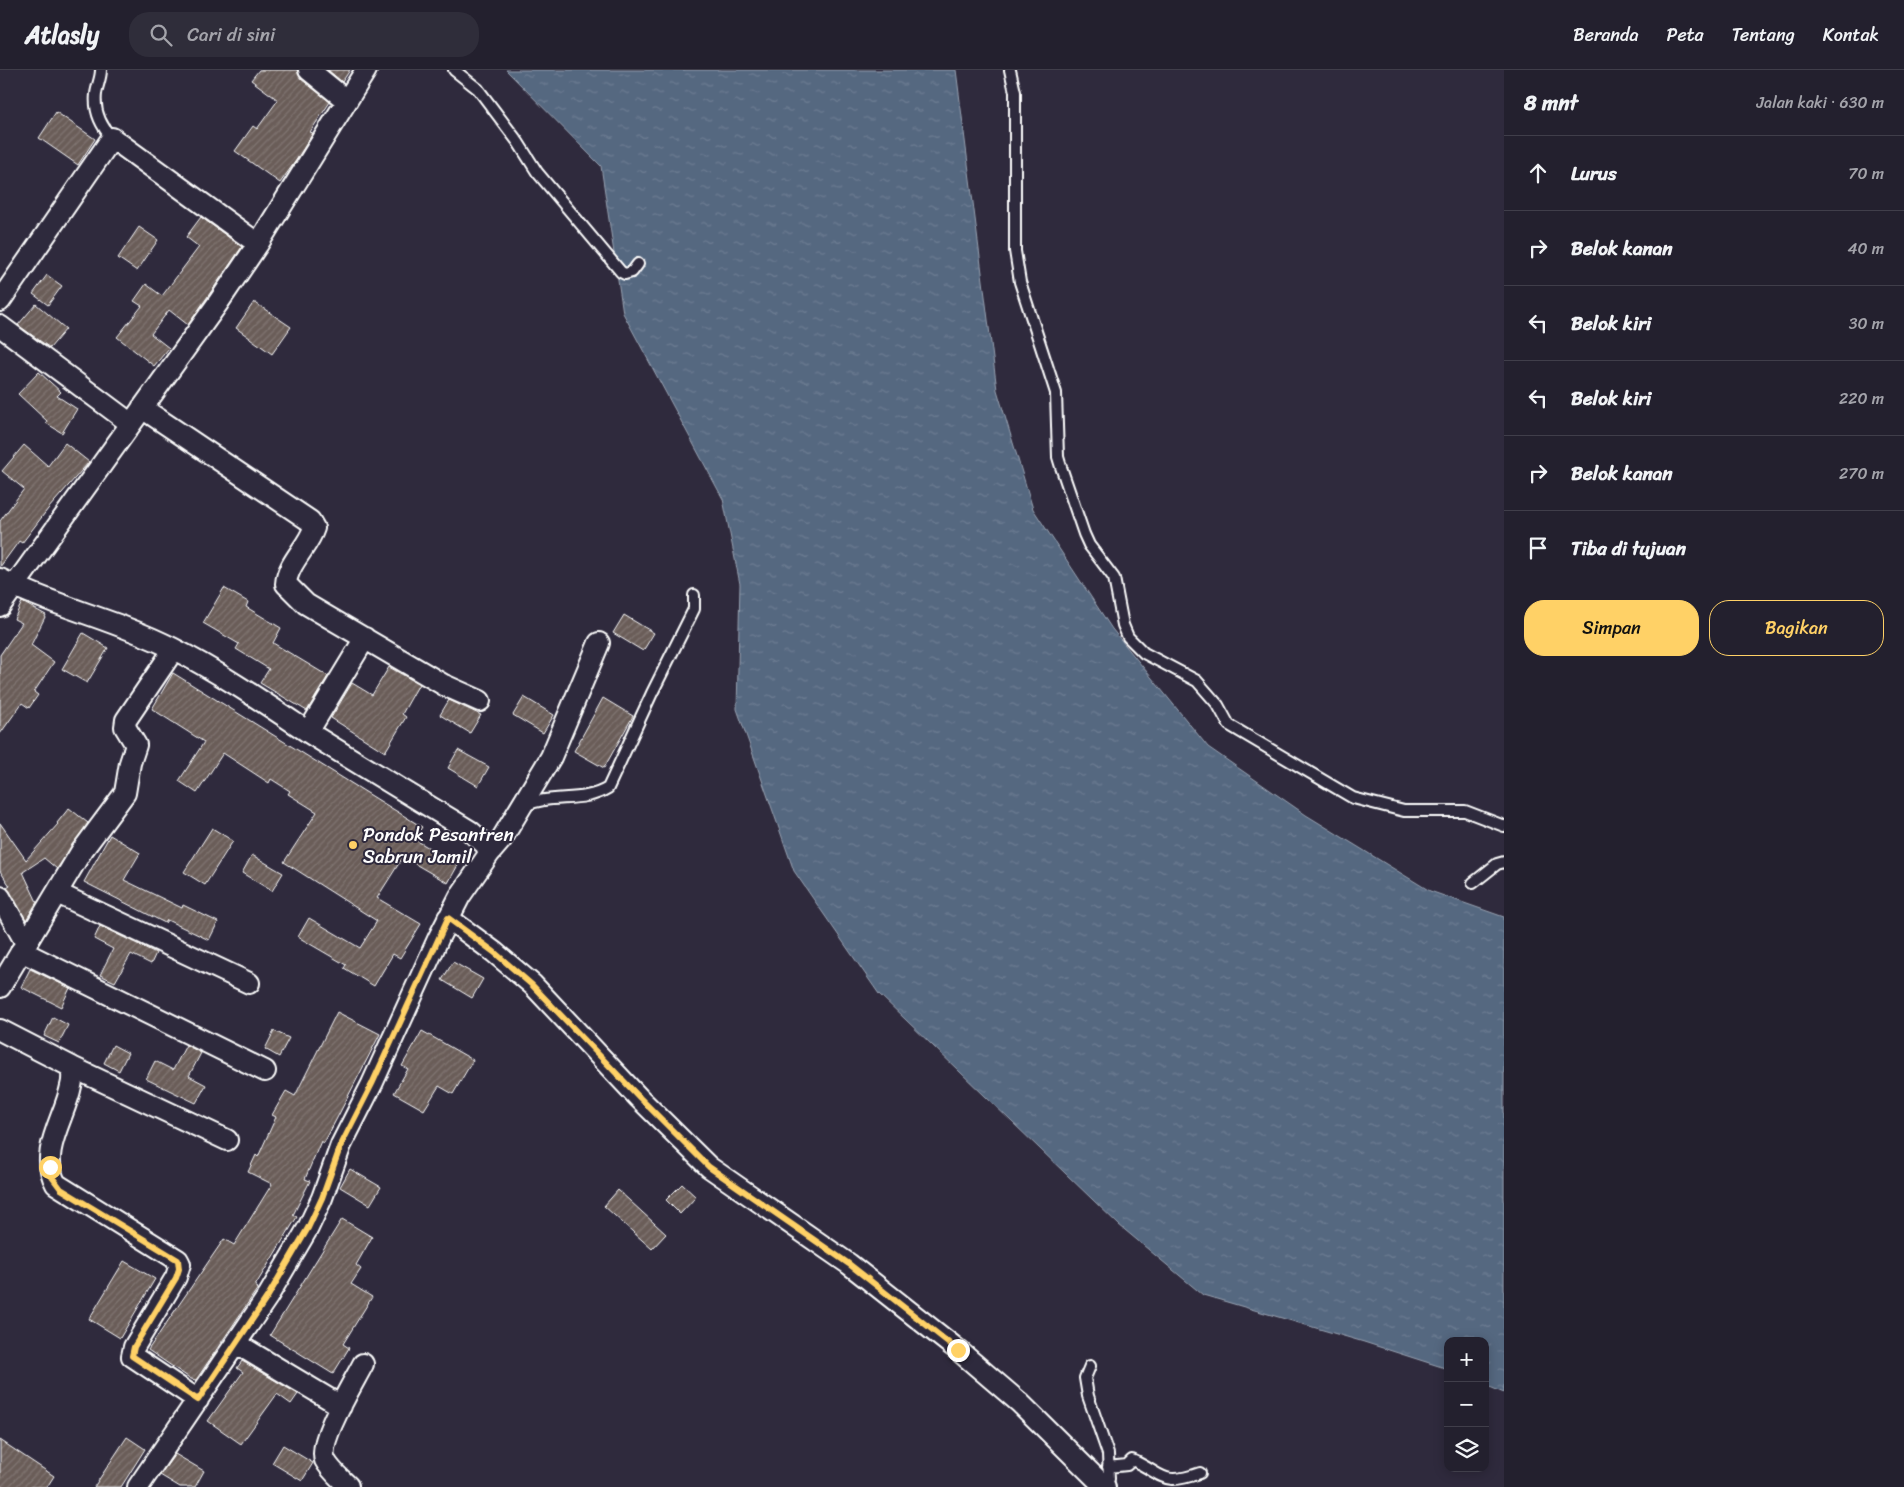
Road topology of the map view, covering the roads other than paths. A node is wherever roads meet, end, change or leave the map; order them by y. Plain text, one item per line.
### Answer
1 (101, 70) edge
2 (309, 70) edge
3 (366, 70) edge
4 (454, 70) edge
5 (1010, 70) edge
6 (347, 101) junction
7 (112, 138) junction
8 (258, 244) junction
9 (638, 264) dead end
10 (0, 301) edge
11 (0, 326) edge
12 (136, 416) junction
13 (8, 583) edge
14 (694, 595) dead end
15 (0, 606) edge
16 (365, 638) junction
17 (599, 643) dead end
18 (174, 649) junction
19 (480, 701) dead end
20 (308, 732) junction
21 (523, 806) junction
22 (1504, 826) edge
23 (488, 854) junction
24 (1504, 862) edge
25 (1473, 883) dead end
26 (57, 893) junction
27 (0, 897) edge
28 (448, 918) junction
29 (23, 947) junction
30 (249, 983) dead end
31 (0, 987) edge
32 (0, 1030) edge
33 (72, 1067) junction
34 (265, 1071) dead end
35 (227, 1140) dead end
36 (237, 1344) junction
37 (363, 1364) dead end
38 (1090, 1366) dead end
39 (198, 1400) junction
40 (341, 1406) junction
41 (1200, 1473) dead end
42 (1106, 1480) edge
43 (145, 1484) edge
44 (348, 1486) edge

1 - 7 lane
2 - 6 street
3 - 6 street
4 - 9 lane
5 - 22 lane
6 - 8 street
7 - 8 street
7 - 10 street
8 - 12 street
11 - 12 street
12 - 13 street
12 - 16 street
13 - 15 street
13 - 18 street
14 - 21 lane
16 - 19 street
16 - 20 street
17 - 21 street
18 - 20 street
18 - 26 street
20 - 23 street
21 - 23 street
23 - 28 street
24 - 25 lane
26 - 29 street
26 - 30 street
27 - 29 street
28 - 36 street
28 - 42 street
29 - 31 street
29 - 34 street
32 - 33 street
33 - 35 street
33 - 39 street
36 - 39 street
36 - 40 street
37 - 40 street
38 - 42 lane
39 - 43 street
40 - 44 street
41 - 42 lane

